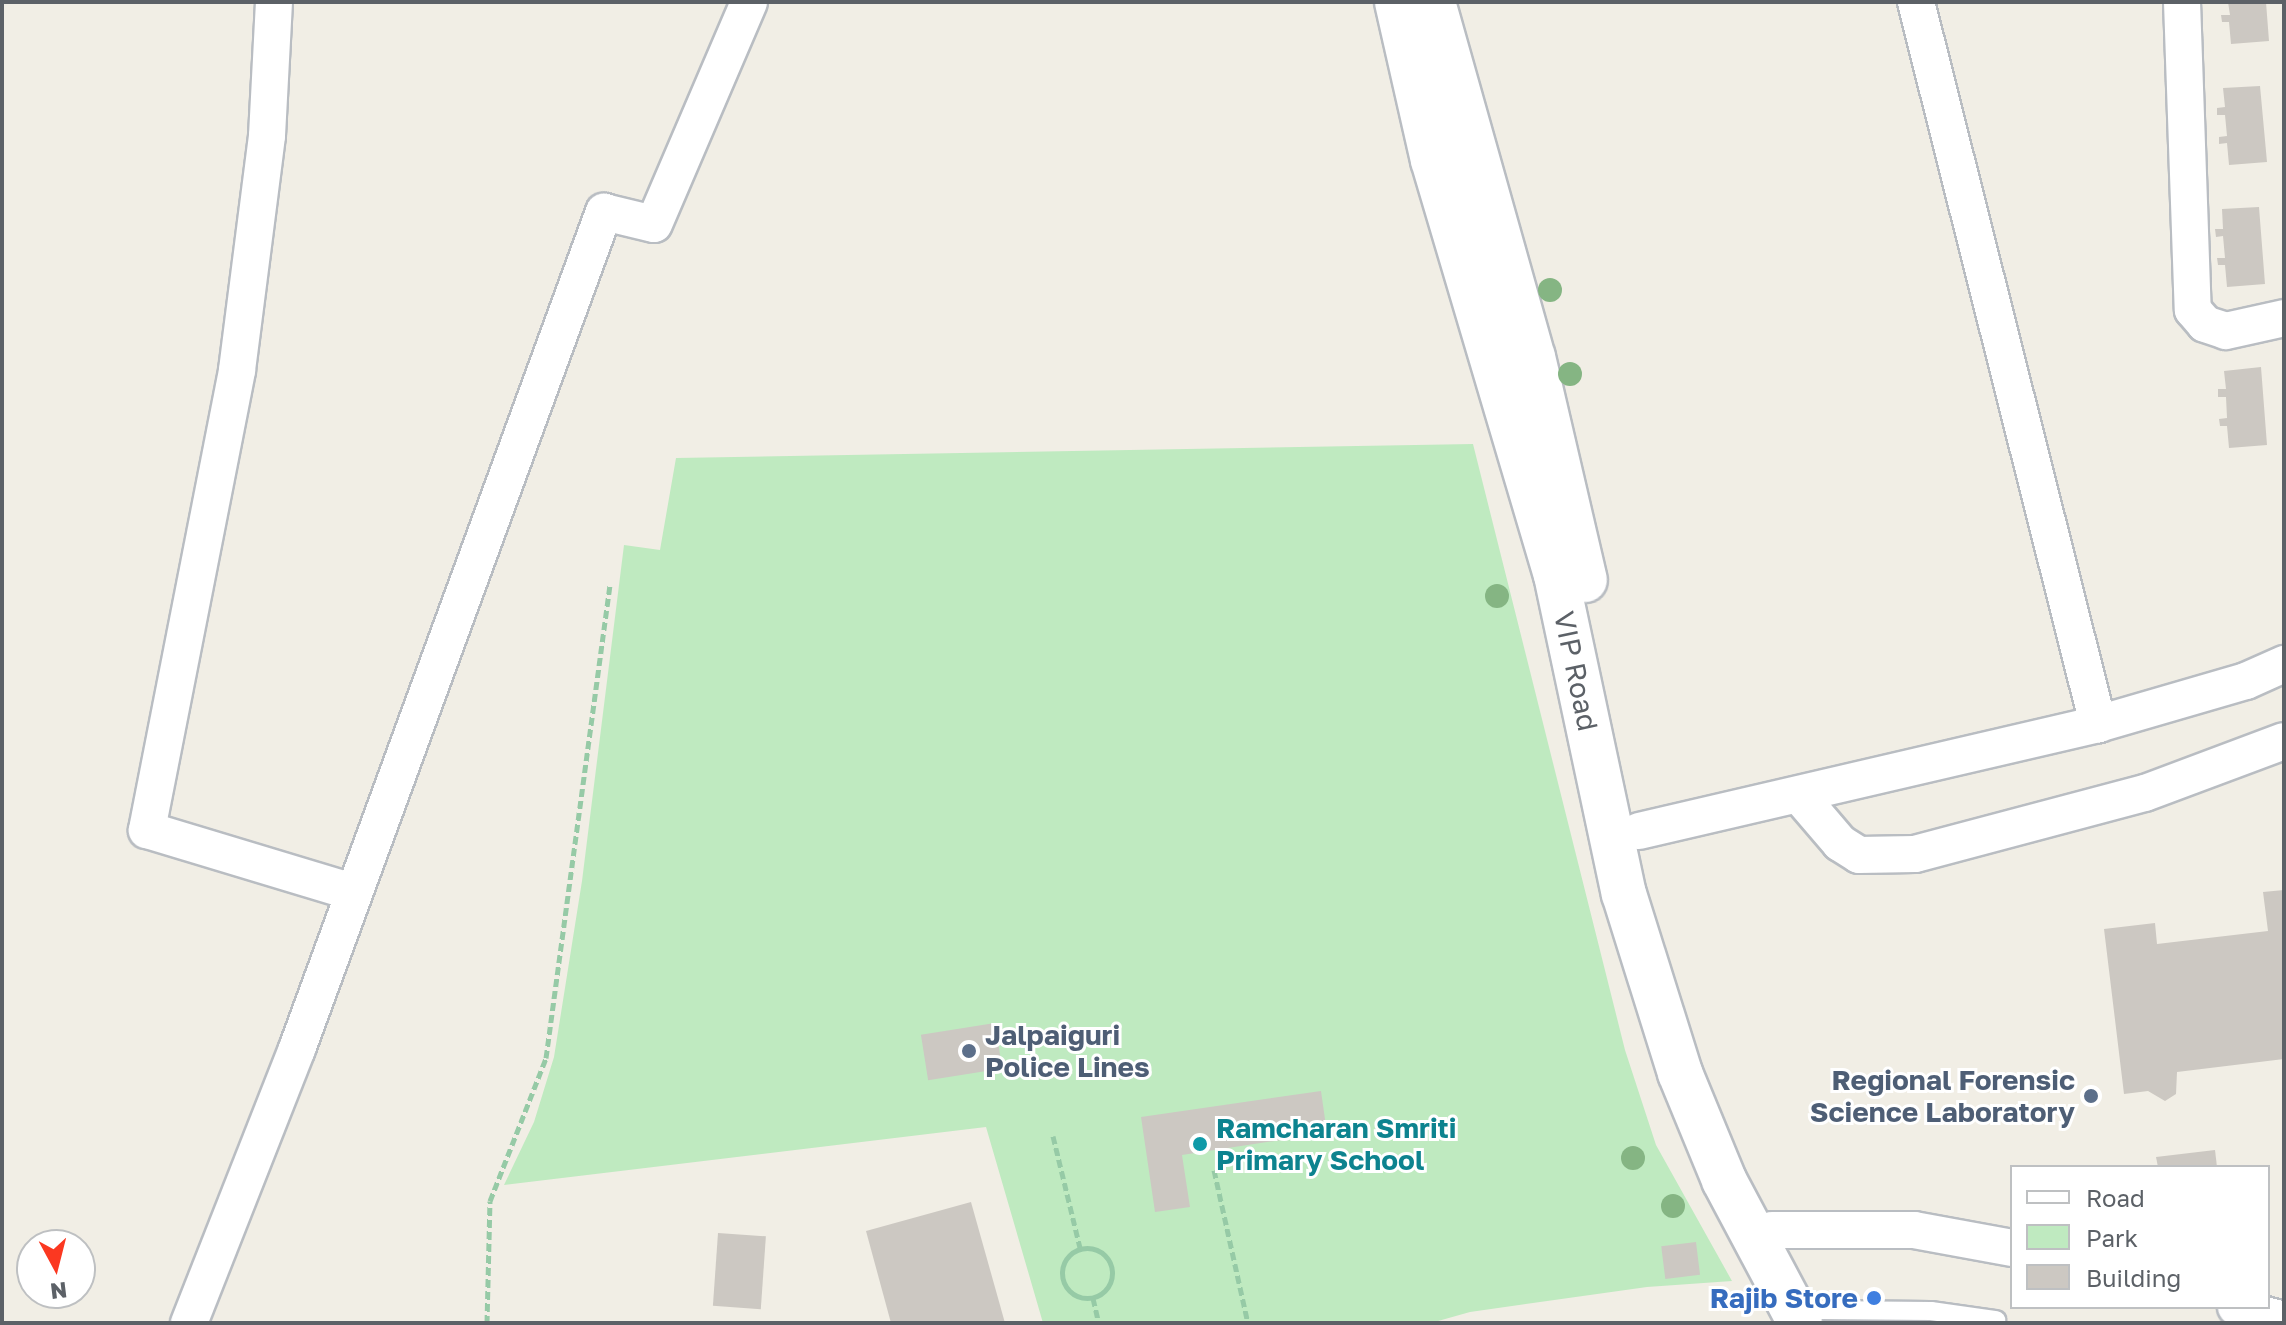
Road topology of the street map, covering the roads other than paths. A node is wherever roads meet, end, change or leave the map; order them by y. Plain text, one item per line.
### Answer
1 (274, 2) edge
2 (749, 2) edge
3 (1397, 2) edge
4 (1433, 2) edge
5 (1916, 2) edge
6 (2182, 2) edge
7 (2284, 318) edge
8 (2284, 664) edge
9 (2098, 724) junction
10 (2284, 741) edge
11 (1799, 795) junction
12 (1626, 835) junction
13 (353, 892) junction
14 (1772, 1230) junction
15 (2010, 1248) edge
16 (1805, 1308) edge
17 (2243, 1309) edge
18 (1996, 1320) dead end
19 (2284, 1320) edge
20 (189, 1323) edge

1 - 13 street
2 - 13 street
3 - 12 street, VIP Road
4 - 12 street, VIP Road
5 - 9 street
6 - 7 street
8 - 9 street
9 - 11 street
10 - 11 street
11 - 12 street
12 - 14 street, VIP Road
12 - 16 street, VIP Road
13 - 20 street
14 - 15 street
14 - 16 street, VIP Road
16 - 18 lane
17 - 19 street

